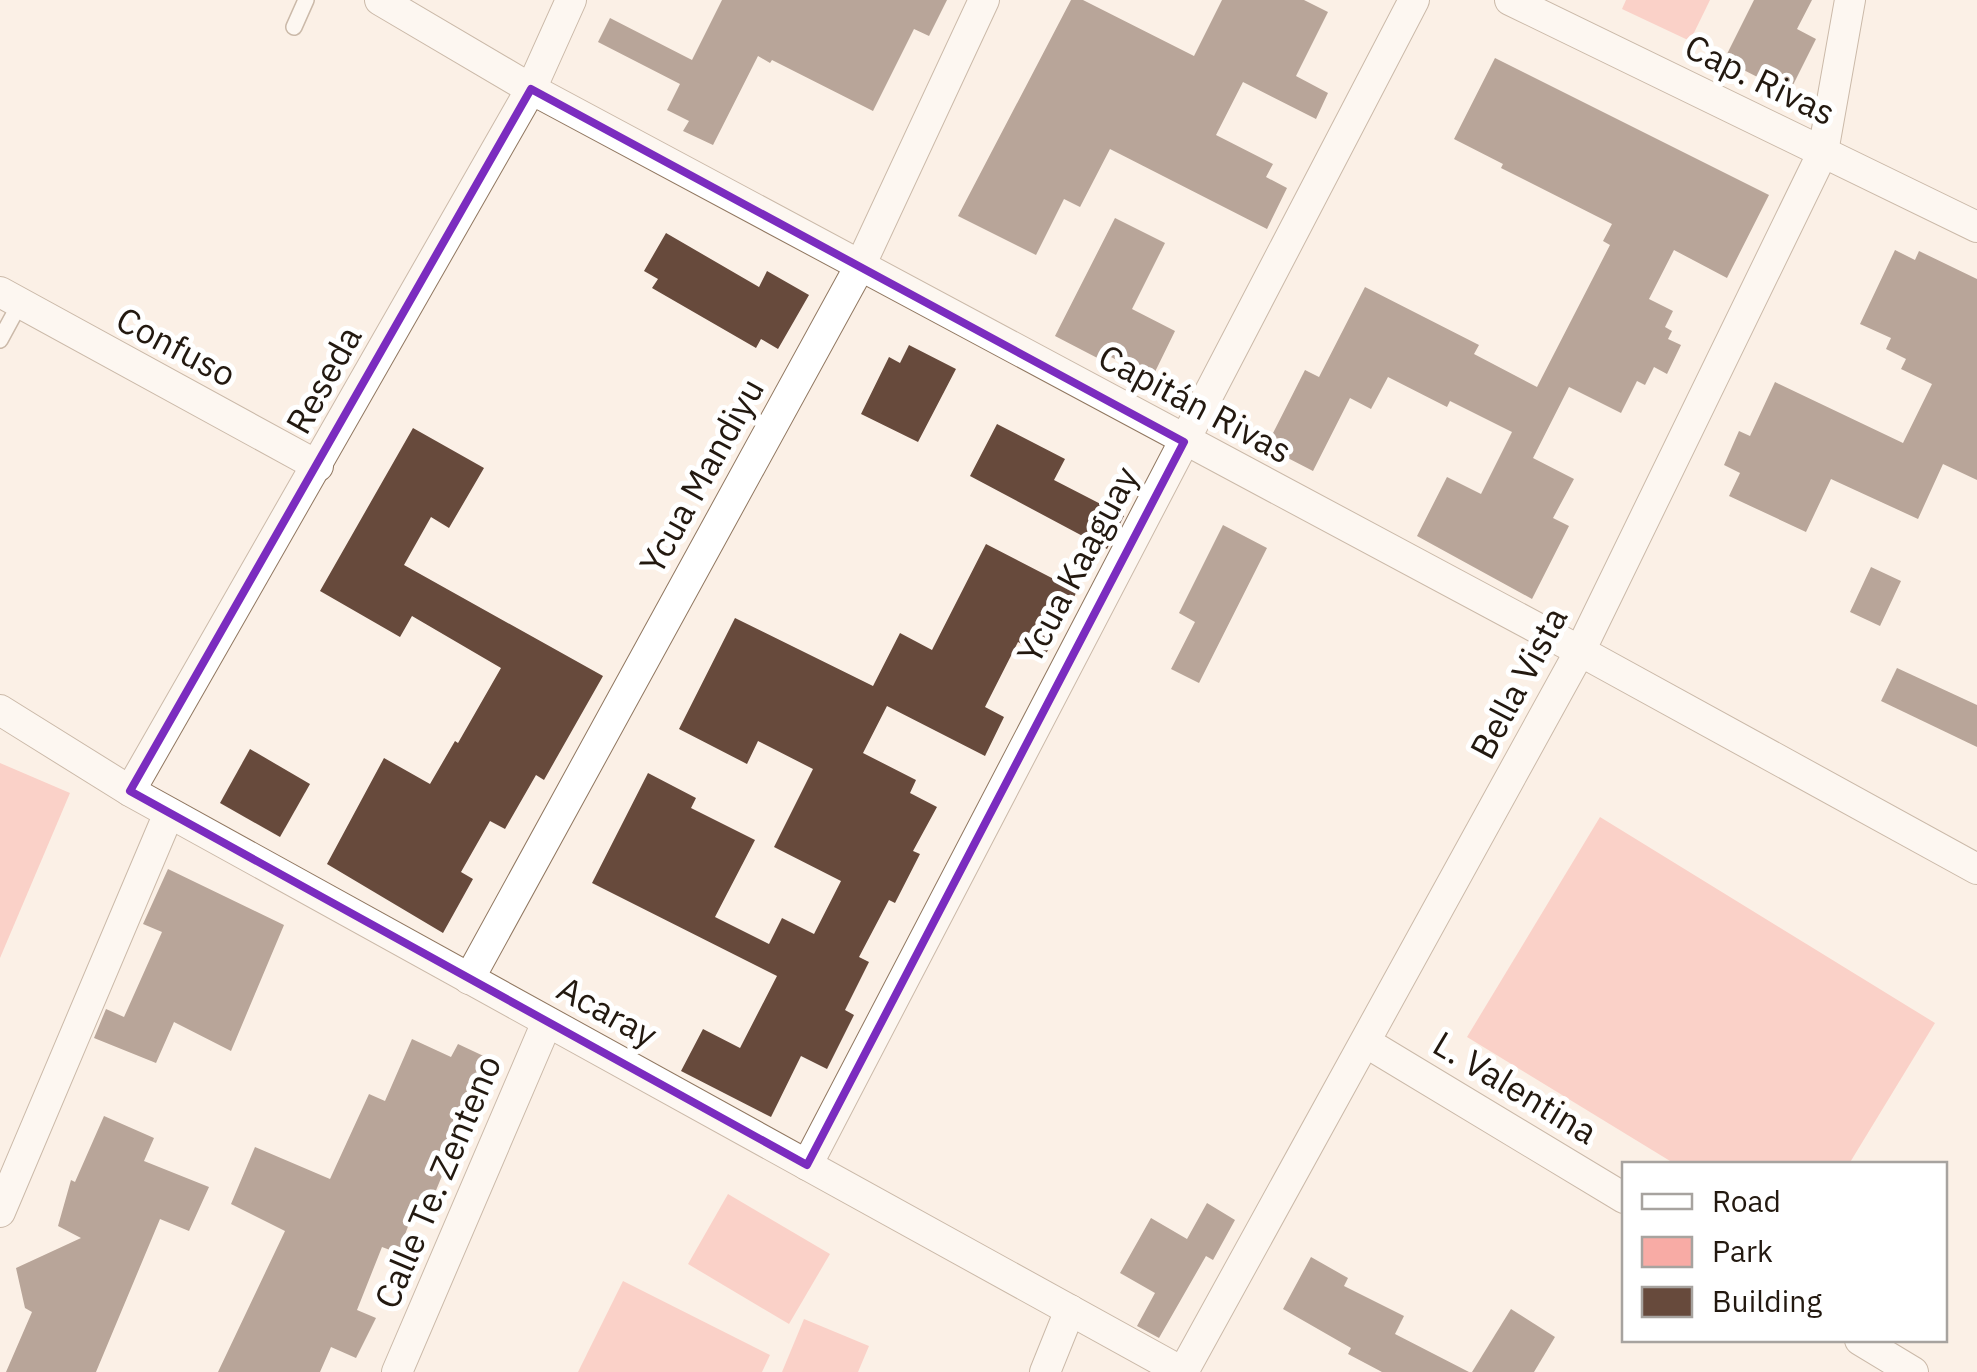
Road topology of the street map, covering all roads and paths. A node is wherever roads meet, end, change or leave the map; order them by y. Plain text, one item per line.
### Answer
1 (306, 0) edge
2 (380, 0) edge
3 (572, 0) edge
4 (984, 0) edge
5 (1414, 0) edge
6 (1510, 0) edge
7 (1850, 0) edge
8 (294, 27) dead end
9 (531, 89) junction
10 (1822, 152) junction
11 (1977, 227) edge
12 (860, 266) junction
13 (10, 298) edge
14 (0, 340) edge
15 (1184, 442) junction
16 (318, 466) junction
17 (1580, 651) junction
18 (0, 710) edge
19 (130, 791) junction
20 (169, 813) junction
21 (1977, 868) edge
22 (469, 978) junction
23 (547, 1022) junction
24 (1367, 1042) junction
25 (807, 1165) junction
26 (1622, 1197) edge
27 (0, 1212) edge
28 (1070, 1310) junction
29 (1863, 1342) edge
30 (398, 1372) edge
31 (1045, 1372) edge
32 (1183, 1372) edge
33 (1914, 1372) edge

1 - 8 lane
2 - 9 street, Capitán Rivas
3 - 9 street, Reseda
4 - 12 street, Ycua Mandiyu
5 - 15 street, Ycua Kaaguay
6 - 10 street, Cap. Rivas
7 - 10 street, Bella Vista
9 - 12 street, Capitán Rivas
9 - 16 street, Reseda
10 - 11 street, Cap. Rivas
10 - 17 street, Bella Vista
12 - 15 street, Capitán Rivas
12 - 22 street, Ycua Mandiyu
13 - 14 lane
13 - 16 street, Confuso
15 - 17 street, Capitán Rivas
15 - 25 street, Ycua Kaaguay
16 - 19 street, Reseda
17 - 21 street, Capitán Rivas
17 - 24 street, Bella Vista
18 - 19 street, Acaray
19 - 20 street, Acaray
20 - 22 street, Acaray
20 - 27 street
22 - 23 street, Acaray
23 - 25 street, Acaray
23 - 30 street, Calle Te. Zenteno
24 - 26 street, L. Valentina
24 - 32 street, Bella Vista
25 - 28 street, Acaray
28 - 31 street
28 - 32 street, Acaray
29 - 33 street

